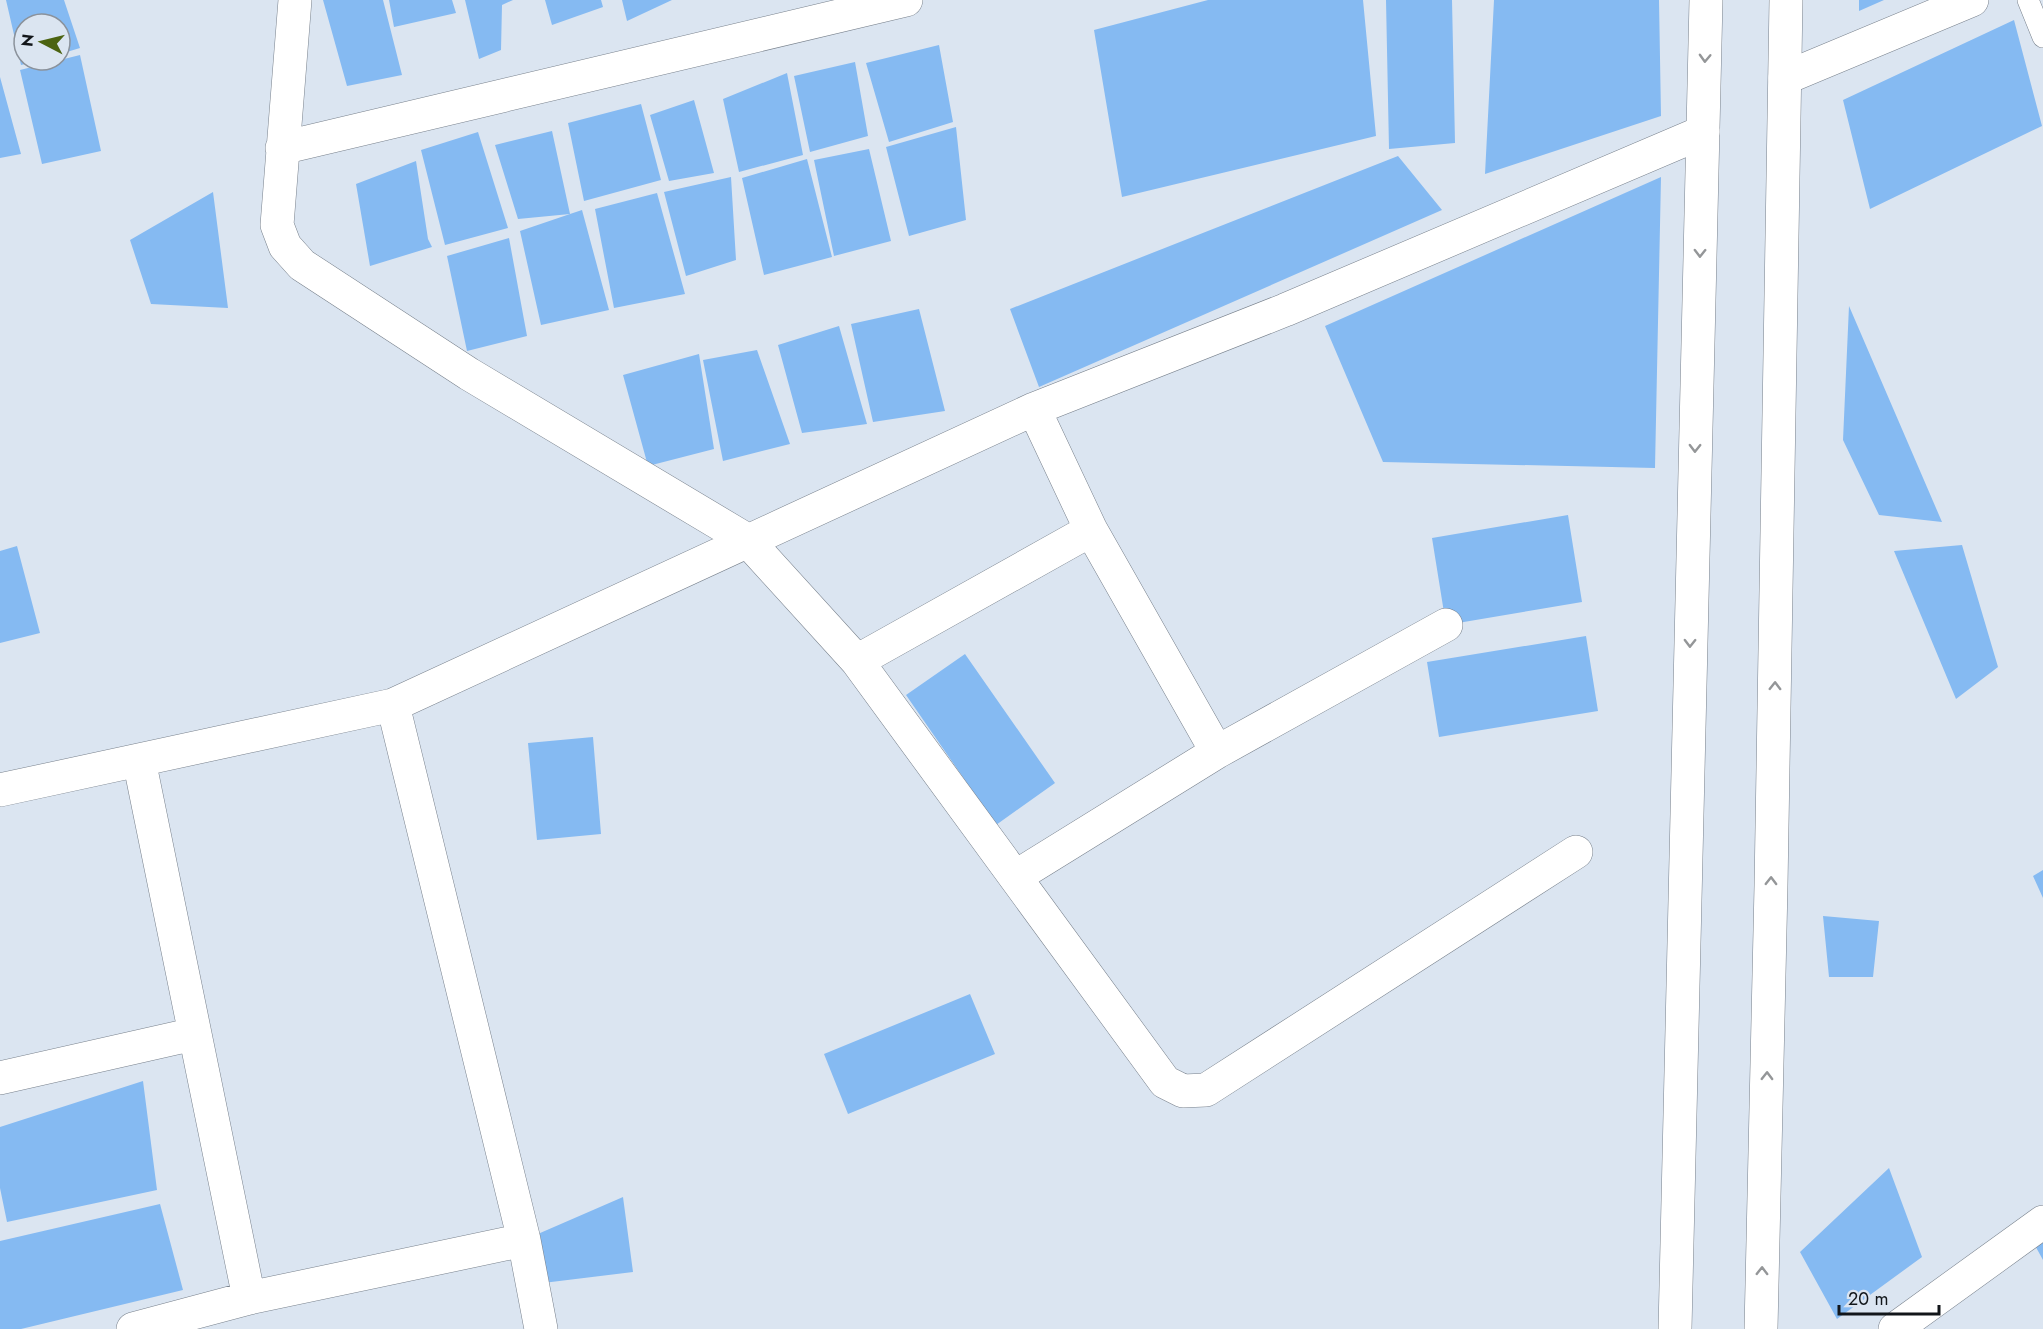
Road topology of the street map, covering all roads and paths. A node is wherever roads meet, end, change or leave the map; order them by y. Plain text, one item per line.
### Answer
1 (295, 0) edge
2 (906, 0) edge
3 (1706, 0) edge
4 (1786, 0) edge
5 (1972, 0) edge
6 (2028, 0) edge
7 (2043, 37) edge
8 (1785, 78) junction
9 (1703, 132) junction
10 (282, 148) junction
11 (1034, 409) junction
12 (1091, 530) junction
13 (747, 540) junction
14 (1446, 625) dead end
15 (857, 661) junction
16 (393, 705) junction
17 (1217, 752) junction
18 (139, 760) junction
19 (0, 790) edge
20 (1576, 852) dead end
21 (1015, 877) junction
22 (194, 1034) junction
23 (0, 1078) edge
24 (2043, 1222) edge
25 (524, 1240) junction
26 (249, 1298) junction
27 (133, 1329) edge
28 (541, 1329) edge
29 (1675, 1329) edge
30 (1761, 1329) edge
31 (1895, 1329) edge

1 - 10 street
2 - 10 street
3 -> 9 street
4 - 8 street
5 - 8 street
6 - 7 lane
30 -> 8 street
9 - 11 street
9 -> 29 street
10 - 13 street
11 - 12 street
11 - 13 street
12 - 15 street
12 - 17 street
13 - 15 street
13 - 16 street
14 - 17 street
15 - 21 street
16 - 18 street
16 - 25 street
17 - 21 street
18 - 19 street
18 - 22 street
20 - 21 street
22 - 23 street
22 - 26 street
24 - 31 street
25 - 26 street
25 - 28 street
26 - 27 street

